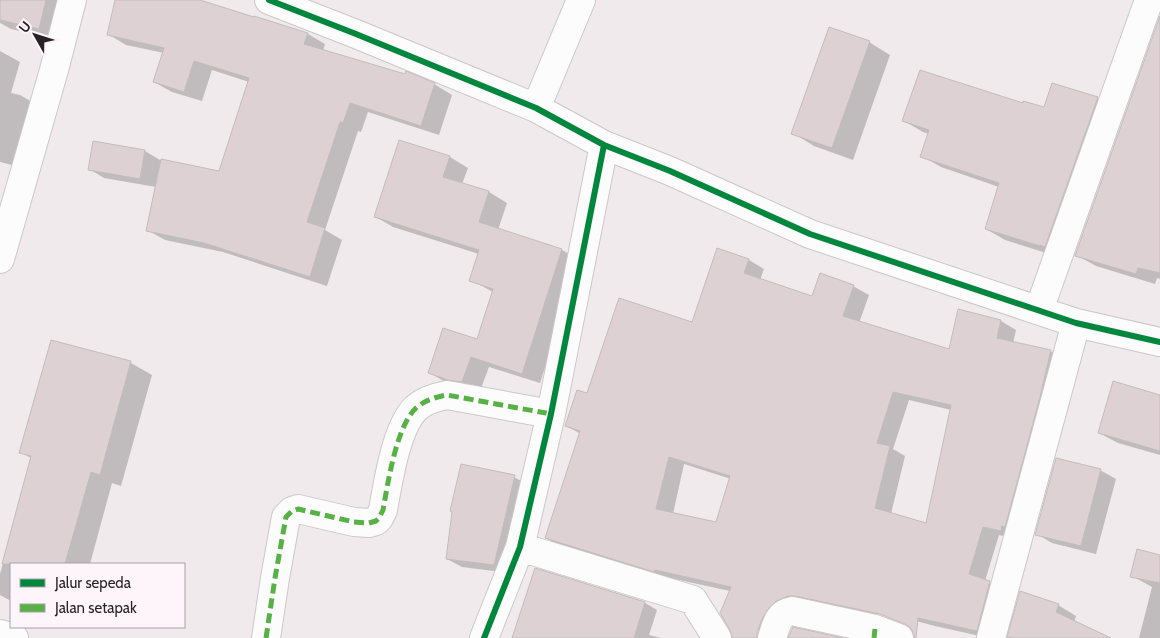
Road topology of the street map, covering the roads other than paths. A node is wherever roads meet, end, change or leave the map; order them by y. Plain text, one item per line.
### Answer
1 (72, 0) edge
2 (269, 0) edge
3 (581, 0) edge
4 (1149, 0) edge
5 (536, 108) junction
6 (604, 145) junction
7 (0, 259) edge
8 (1039, 310) junction
9 (1076, 323) junction
10 (1160, 342) edge
11 (551, 414) junction
12 (520, 548) junction
13 (0, 634) edge
14 (883, 635) edge
15 (14, 638) edge
16 (266, 638) edge
17 (484, 638) edge
18 (717, 638) edge
19 (772, 638) edge
20 (991, 638) edge

1 - 7 street
2 - 5 street
3 - 5 street
4 - 8 street
5 - 6 street
6 - 8 street
6 - 11 street
8 - 9 street
9 - 10 street
9 - 20 street
11 - 12 street
11 - 16 street
12 - 17 street
12 - 18 street
13 - 15 street
14 - 19 street

